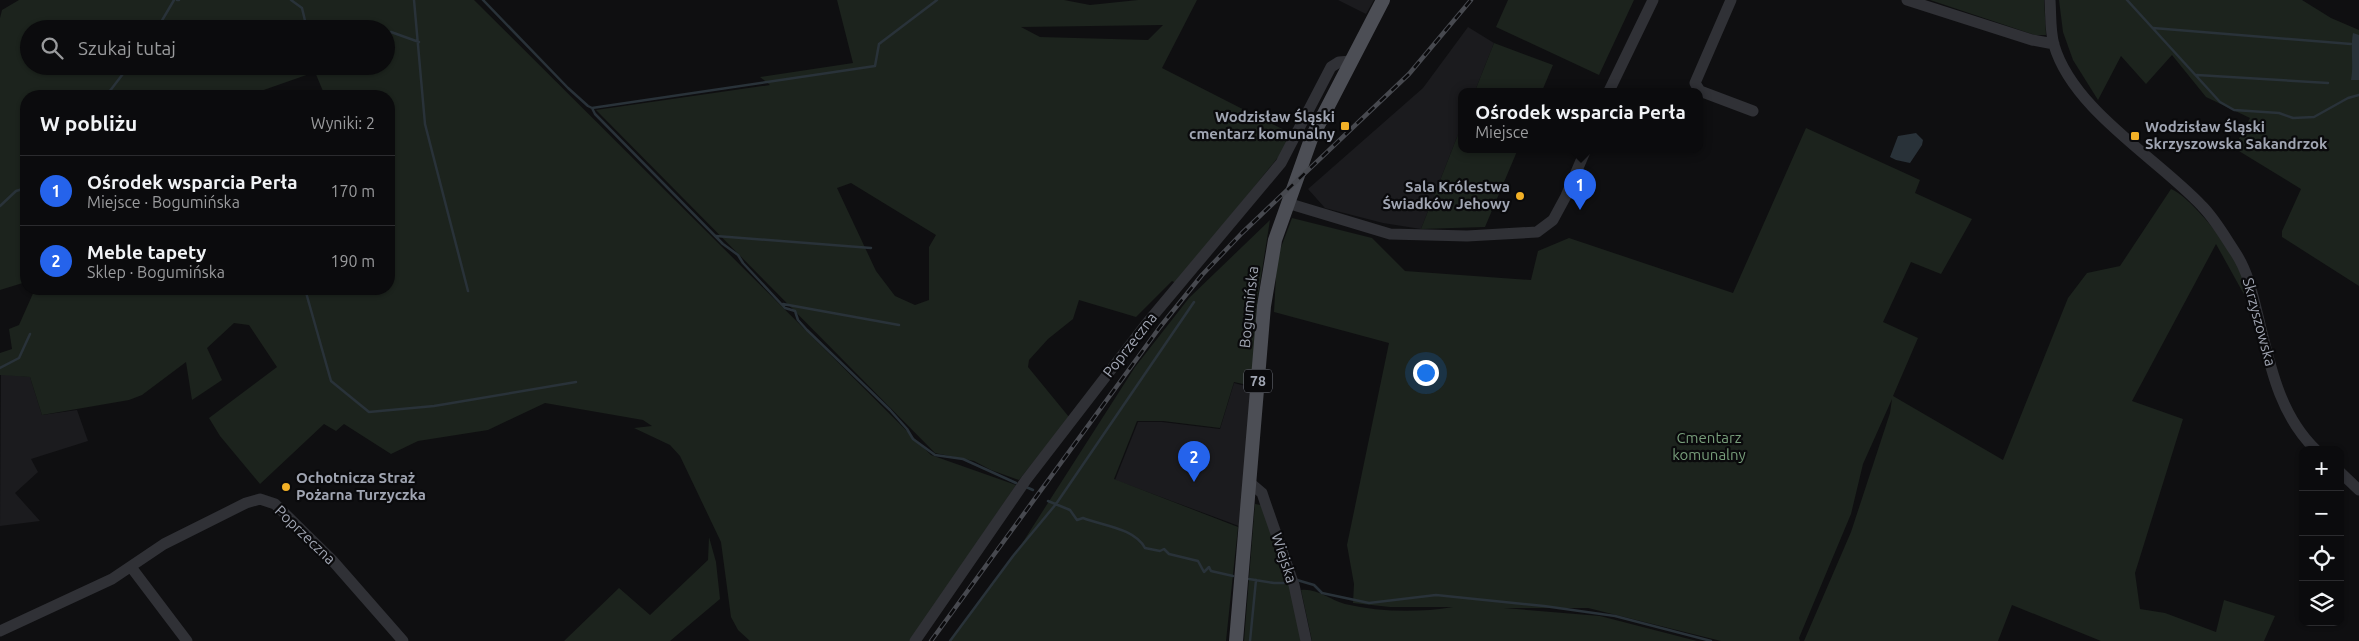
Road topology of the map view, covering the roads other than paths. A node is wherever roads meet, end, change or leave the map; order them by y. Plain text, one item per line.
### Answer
1 (1383, 0) edge
2 (1653, 0) edge
3 (1731, 0) edge
4 (1907, 0) edge
5 (2050, 0) edge
6 (2054, 44) junction
7 (1351, 61) junction
8 (1611, 86) edge
9 (1698, 88) edge
10 (1703, 92) edge
11 (1753, 111) dead end
12 (1584, 153) edge
13 (1287, 203) junction
14 (2312, 446) edge
15 (2344, 476) edge
16 (1249, 482) junction
17 (2359, 490) edge
18 (131, 567) junction
19 (0, 631) edge
20 (187, 641) edge
21 (403, 641) edge
22 (915, 641) edge
23 (1236, 641) edge
24 (1306, 641) edge

1 - 7 main road, Bogumińska / 78
2 - 8 street
3 - 9 street
4 - 6 street
5 - 6 street, Skrzyszowska
6 - 14 street, Skrzyszowska
7 - 13 main road, Bogumińska / 78
7 - 22 street, Poprzeczna
10 - 11 street
12 - 13 street
13 - 16 main road, Bogumińska / 78
15 - 17 street
16 - 23 main road, Bogumińska / 78
16 - 24 street, Wiejska
18 - 19 street, Poprzeczna
18 - 20 street
18 - 21 street, Poprzeczna

